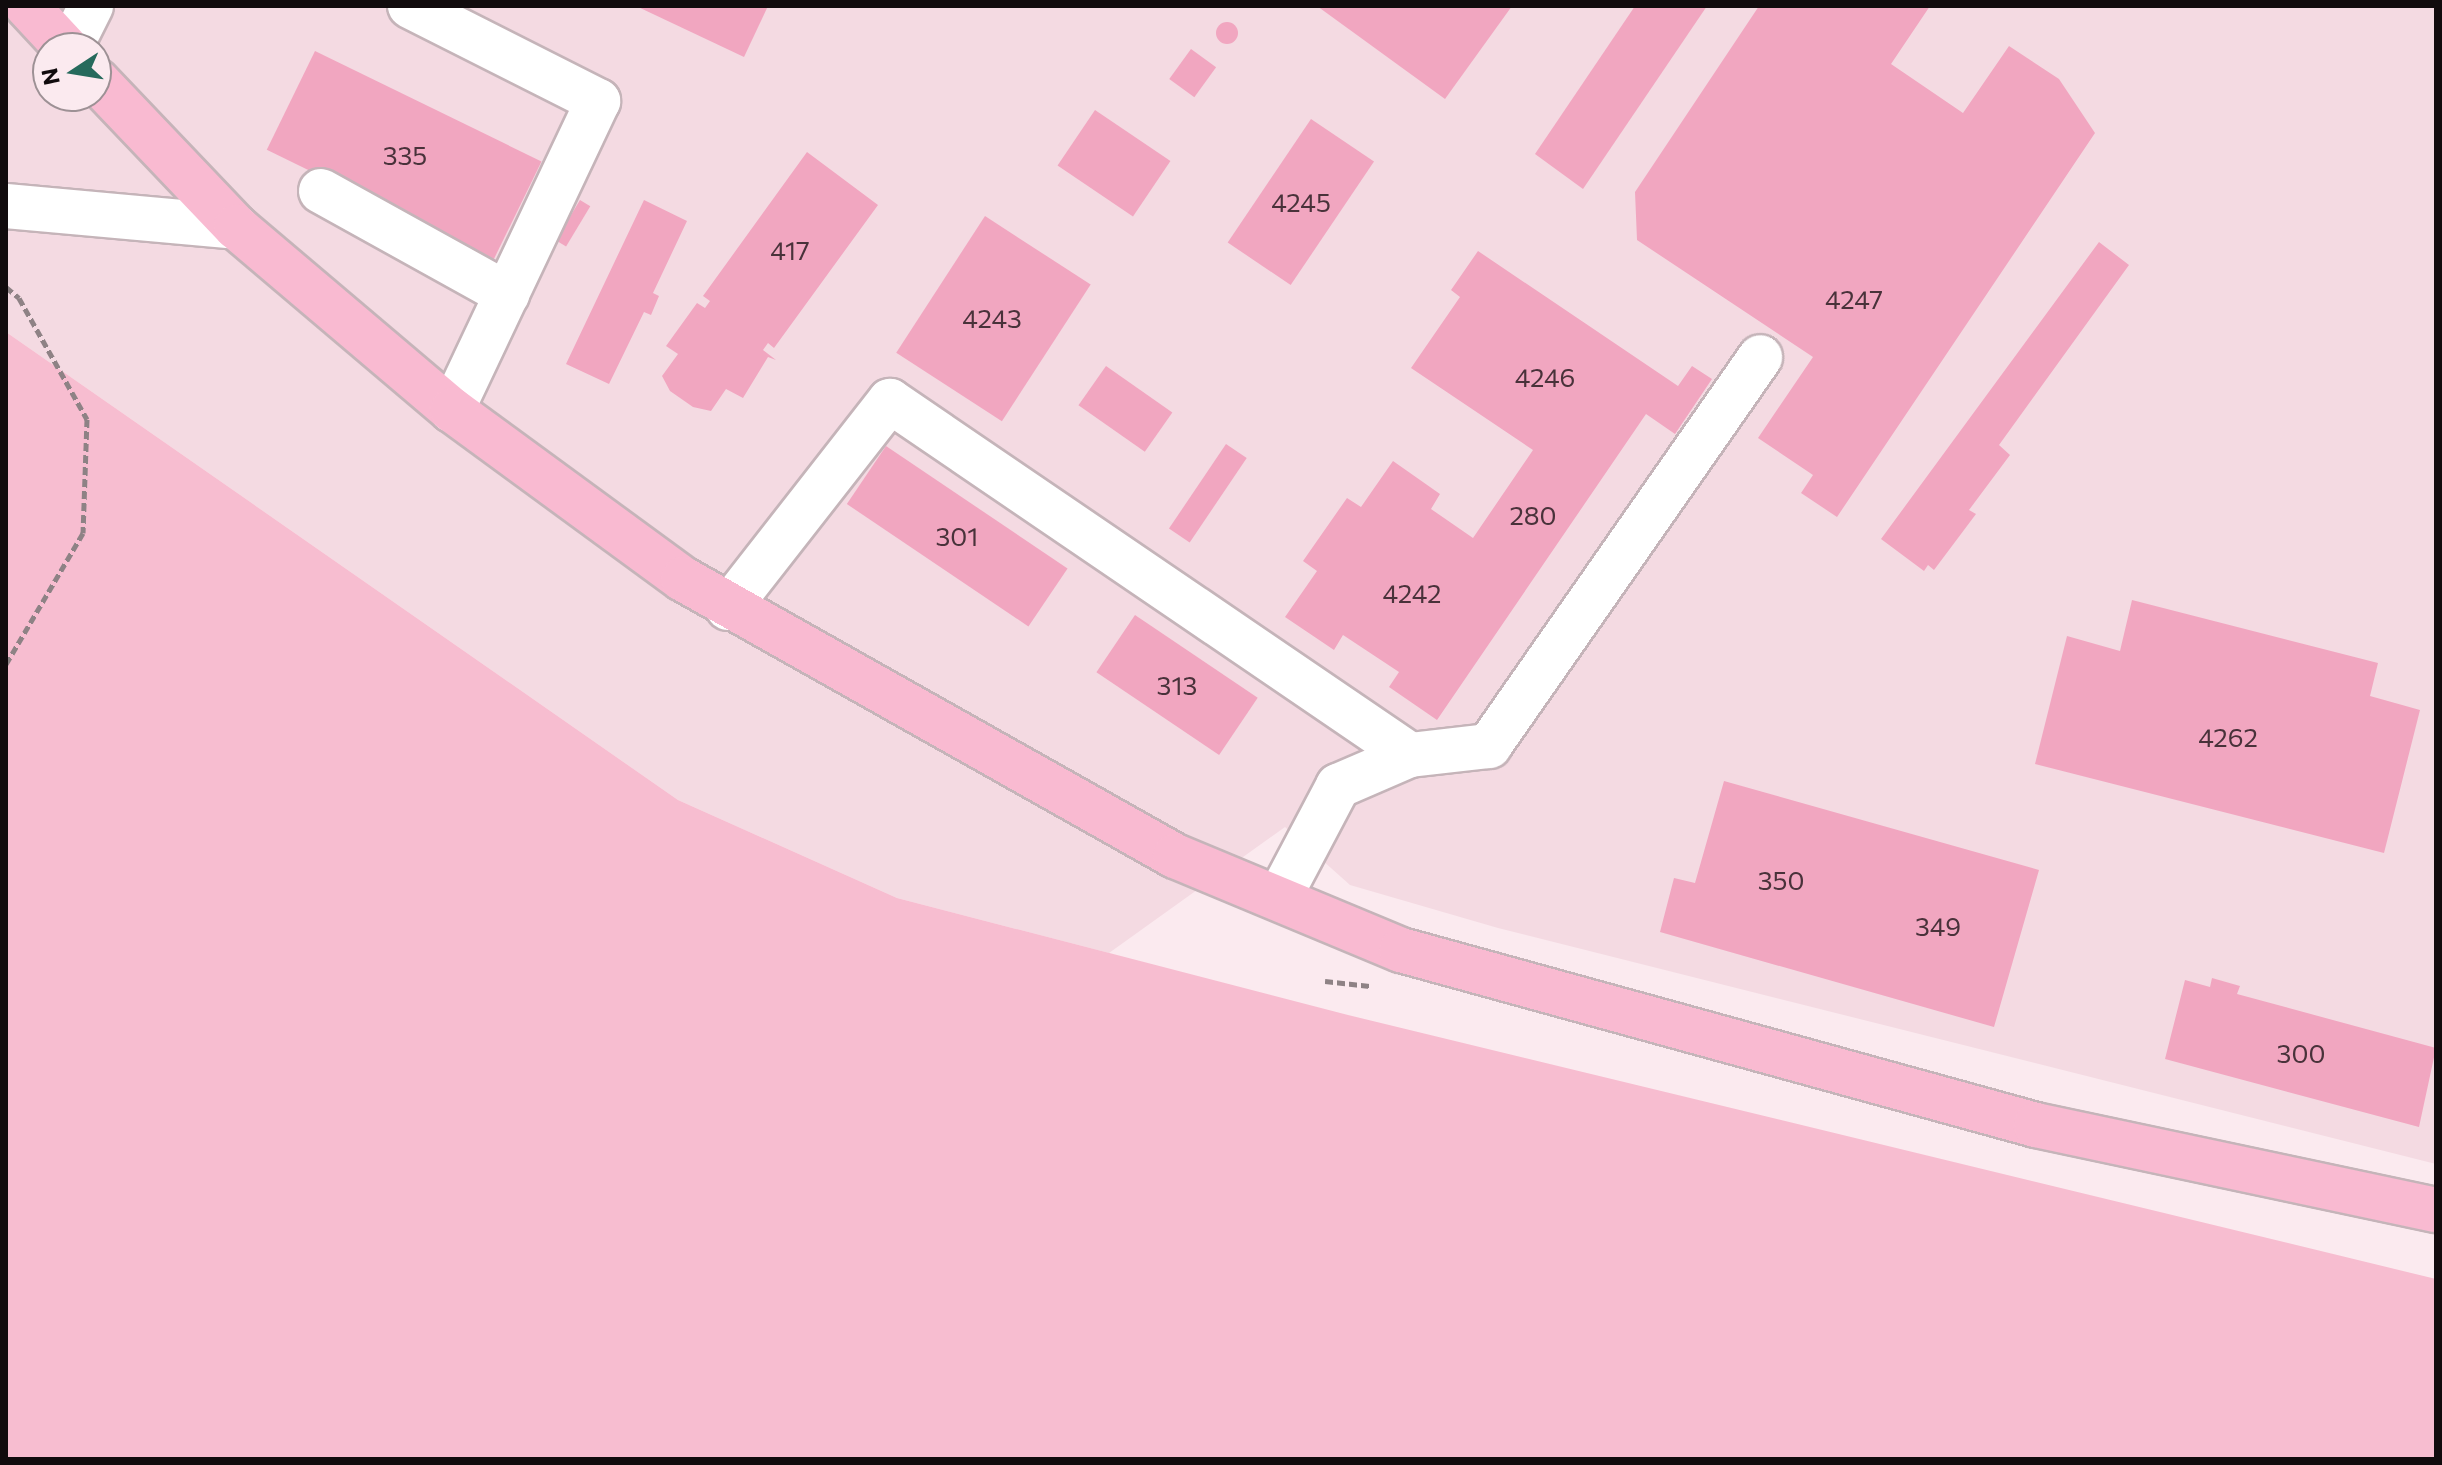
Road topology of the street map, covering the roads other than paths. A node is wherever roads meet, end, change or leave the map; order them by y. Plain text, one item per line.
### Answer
1 (27, 6) edge
2 (91, 6) edge
3 (410, 6) edge
4 (52, 32) edge
5 (77, 32) edge
6 (112, 97) edge
7 (321, 191) dead end
8 (6, 206) edge
9 (236, 227) junction
10 (507, 294) junction
11 (1760, 357) dead end
12 (452, 410) junction
13 (728, 608) junction
14 (1410, 755) junction
15 (1279, 898) junction
16 (2436, 1210) edge

1 - 4 main road
2 - 5 street
3 - 10 street
6 - 9 main road
7 - 10 street
8 - 9 street
9 - 12 main road
10 - 12 street
11 - 14 street
12 - 13 main road
13 - 14 street
13 - 15 main road
14 - 15 street
15 - 16 main road

